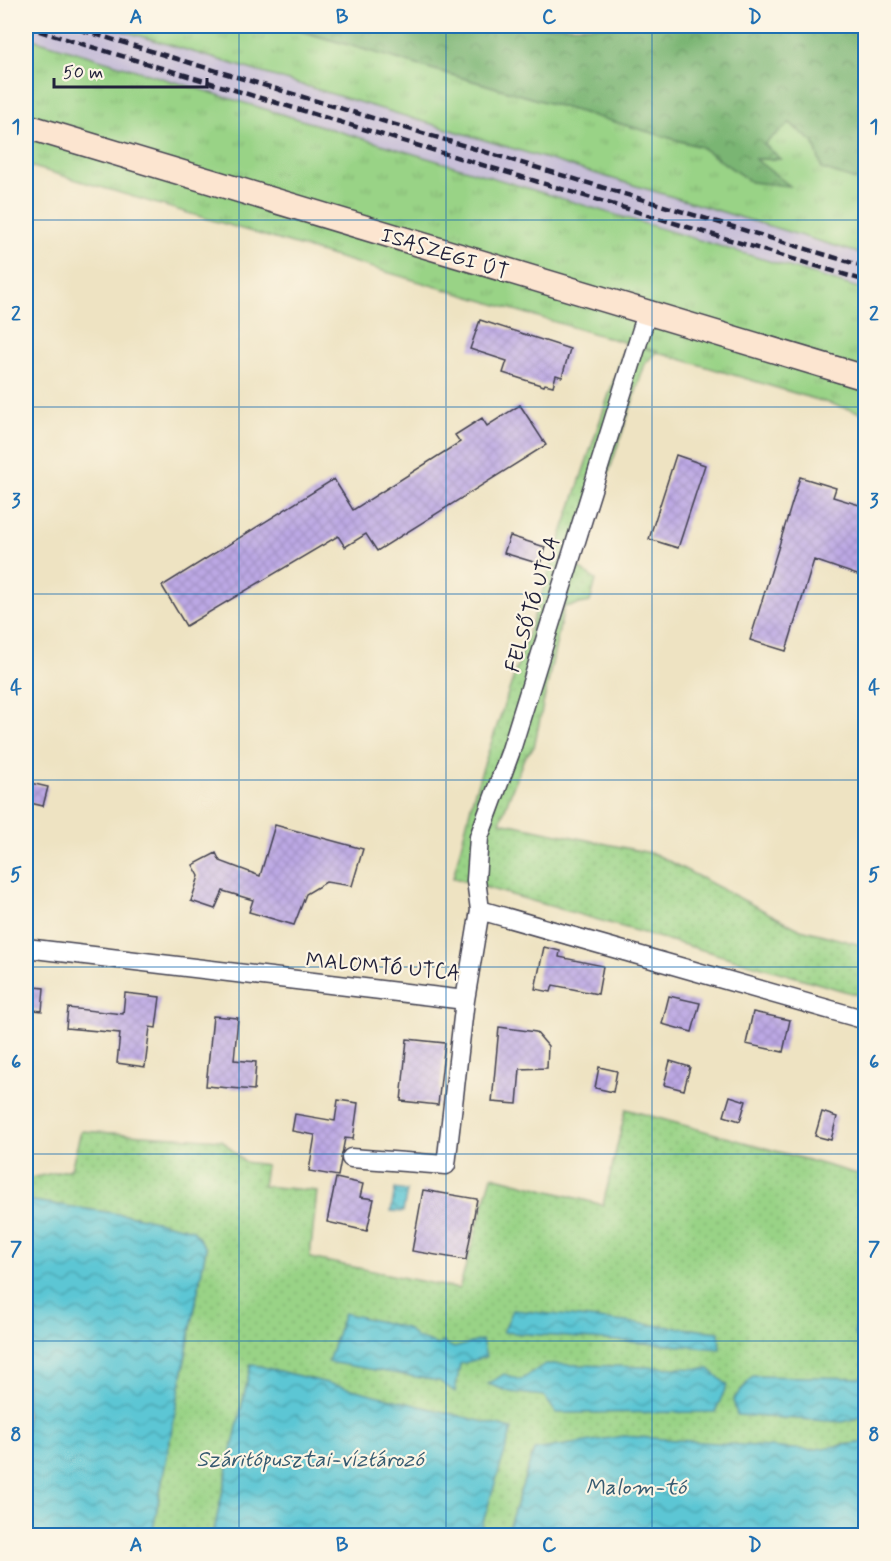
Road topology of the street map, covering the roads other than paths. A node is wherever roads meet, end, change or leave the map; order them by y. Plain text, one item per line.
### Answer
1 (26, 126) edge
2 (646, 313) junction
3 (866, 378) edge
4 (480, 910) junction
5 (26, 948) edge
6 (465, 1000) junction
7 (866, 1020) edge
8 (351, 1158) dead end

1 - 2 main road, ISASZEGI ÚT
2 - 3 main road, ISASZEGI ÚT
2 - 4 street, FELSŐTÓ UTCA
4 - 6 street, MALOMTÓ UTCA
4 - 7 street
5 - 6 street, MALOMTÓ UTCA
6 - 8 street

